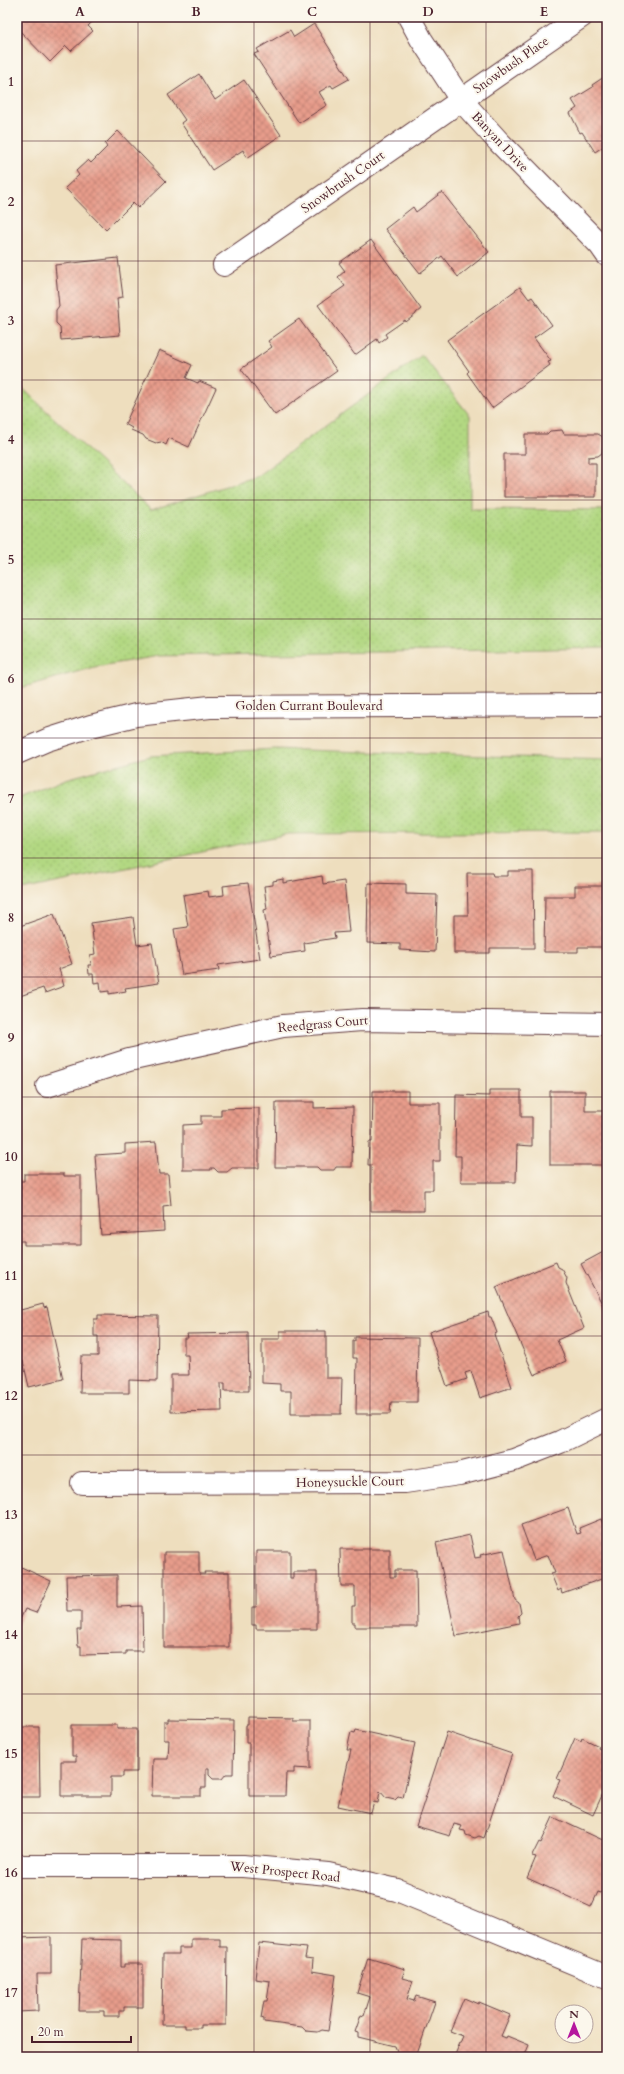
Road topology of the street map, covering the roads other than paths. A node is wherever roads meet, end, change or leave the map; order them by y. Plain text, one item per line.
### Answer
1 (409, 17) edge
2 (581, 17) edge
3 (461, 100) junction
4 (607, 255) edge
5 (224, 265) dead end
6 (607, 705) edge
7 (17, 753) edge
8 (607, 1024) edge
9 (47, 1086) dead end
10 (607, 1419) edge
11 (82, 1483) dead end
12 (17, 1866) edge
13 (607, 1977) edge

1 - 3 street, Banyan Drive
2 - 3 street, Snowbush Place
3 - 4 street, Banyan Drive
3 - 5 street, Snowbrush Court
6 - 7 street, Golden Currant Boulevard
8 - 9 street, Reedgrass Court
10 - 11 street, Honeysuckle Court
12 - 13 street, West Prospect Road

